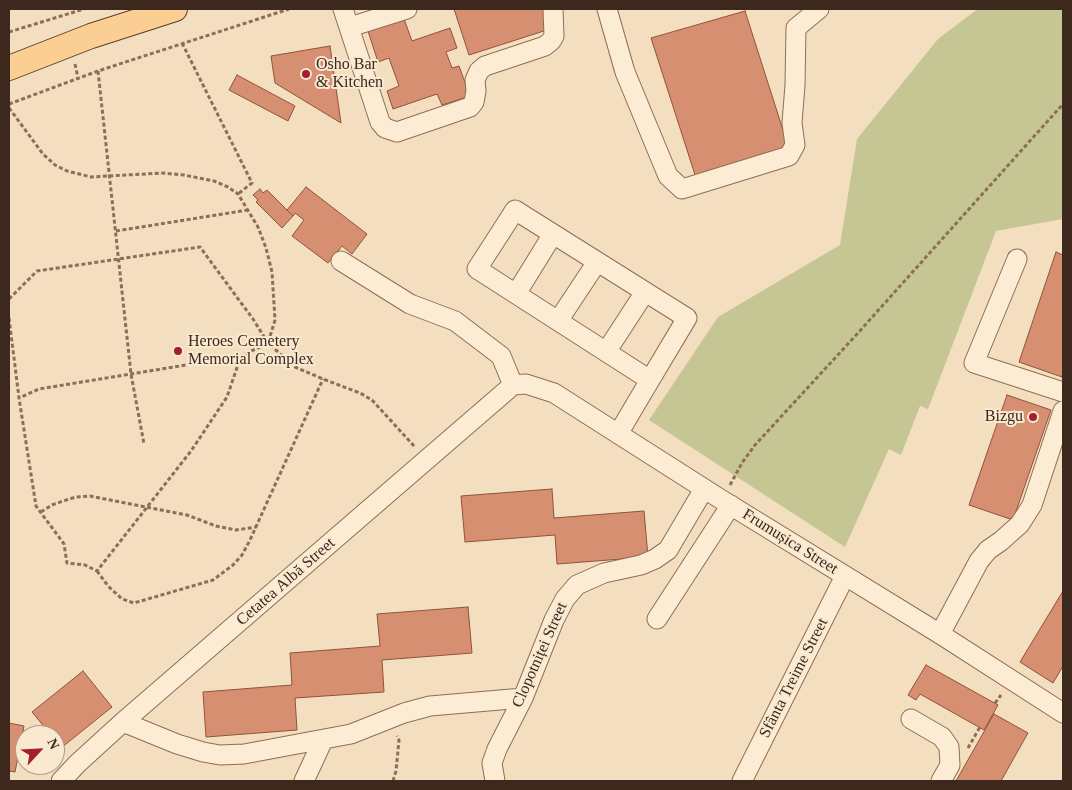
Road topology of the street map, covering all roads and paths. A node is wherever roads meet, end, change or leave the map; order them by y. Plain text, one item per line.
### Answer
1 (84, 9) edge
2 (175, 9) edge
3 (289, 9) edge
4 (343, 9) edge
5 (407, 9) edge
6 (553, 9) edge
7 (607, 9) edge
8 (819, 9) edge
9 (147, 13) edge
10 (350, 27) junction
11 (9, 32) edge
12 (182, 43) junction
13 (9, 68) edge
14 (98, 71) junction
15 (9, 104) edge
16 (1063, 104) edge
17 (9, 108) edge
18 (110, 176) junction
19 (238, 194) junction
20 (248, 210) junction
21 (116, 231) junction
22 (553, 234) junction
23 (119, 259) junction
24 (1017, 259) dead end
25 (341, 261) dead end
26 (598, 262) junction
27 (645, 292) junction
28 (516, 294) junction
29 (9, 299) edge
30 (9, 318) edge
31 (558, 321) junction
32 (268, 343) junction
33 (606, 352) junction
34 (240, 356) junction
35 (131, 374) junction
36 (323, 379) junction
37 (650, 380) junction
38 (513, 385) junction
39 (1063, 392) edge
40 (19, 398) junction
41 (1063, 411) edge
42 (618, 434) junction
43 (144, 444) dead end
44 (427, 460) junction
45 (704, 489) junction
46 (726, 502) junction
47 (147, 507) junction
48 (41, 512) junction
49 (256, 527) junction
50 (97, 571) junction
51 (845, 576) junction
52 (656, 618) dead end
53 (940, 634) junction
54 (523, 698) junction
55 (1063, 713) edge
56 (911, 719) dead end
57 (390, 720) junction
58 (123, 722) junction
59 (323, 740) junction
60 (494, 778) edge
61 (61, 781) edge
62 (304, 781) edge
63 (393, 781) edge
64 (742, 781) edge
65 (941, 781) edge

1 - 11 path
2 - 9 main road
3 - 12 path
4 - 10 street
5 - 10 street
6 - 10 street
7 - 8 street
9 - 13 main road
12 - 14 path
12 - 19 path
14 - 15 path
14 - 18 path
16 - 46 path
17 - 18 path
18 - 19 path
18 - 21 path
19 - 20 path
20 - 21 path
20 - 32 path
21 - 23 path
22 - 26 street
22 - 28 street
22 - 28 street
23 - 29 path
23 - 32 path
23 - 35 path
24 - 39 street
25 - 38 street
26 - 27 street
26 - 31 street
27 - 33 street
27 - 37 street
28 - 31 street
30 - 40 path
31 - 33 street
32 - 34 path
32 - 36 path
33 - 37 street
34 - 35 path
34 - 47 path
35 - 40 path
35 - 43 path
36 - 44 path
36 - 49 path
37 - 42 street
38 - 42 street, Frumușica Street
38 - 44 street, Cetatea Albă Street
40 - 48 path
41 - 53 street
42 - 45 street, Frumușica Street
44 - 58 street, Cetatea Albă Street
45 - 46 street, Frumușica Street
45 - 54 street, Clopotniței Street
46 - 51 street, Frumușica Street
46 - 52 street
47 - 48 path
47 - 49 path
47 - 50 path
48 - 50 path
49 - 50 path
51 - 53 street, Frumușica Street
51 - 64 street, Sfânta Treime Street
53 - 55 street, Frumușica Street
54 - 57 street
54 - 60 street, Clopotniței Street
56 - 65 street
57 - 59 street
57 - 63 path
58 - 59 street
58 - 61 street, Cetatea Albă Street
59 - 62 street

